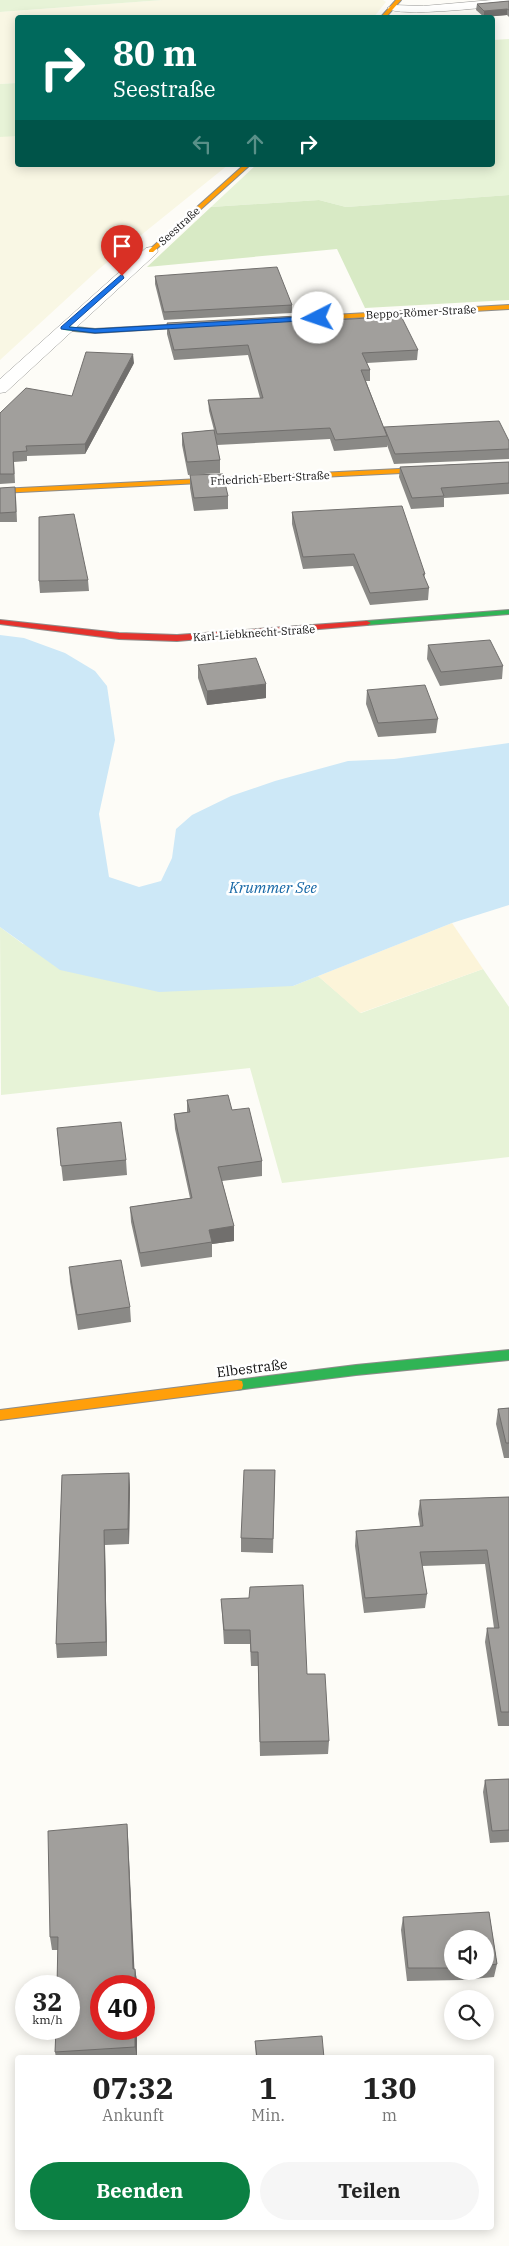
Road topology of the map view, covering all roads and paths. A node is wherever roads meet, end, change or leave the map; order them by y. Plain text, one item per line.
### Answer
1 (509, 2) edge
2 (396, 4) edge
3 (385, 15) edge
4 (245, 167) edge
5 (151, 251) joint
6 (509, 307) edge
7 (250, 322) edge
8 (212, 324) edge
9 (64, 328) junction
10 (0, 388) edge
11 (509, 465) edge
12 (0, 491) edge
13 (509, 612) edge
14 (0, 622) edge
15 (509, 1355) edge
16 (0, 1415) edge

1 - 2 street
2 - 3 street
4 - 5 street, Seestraße
5 - 9 street, Seestraße
6 - 7 street, Beppo-Römer-Straße
8 - 9 street
9 - 10 street, Seestraße
11 - 12 street, Friedrich-Ebert-Straße
13 - 14 street, Karl-Liebknecht-Straße
15 - 16 street, Elbestraße

